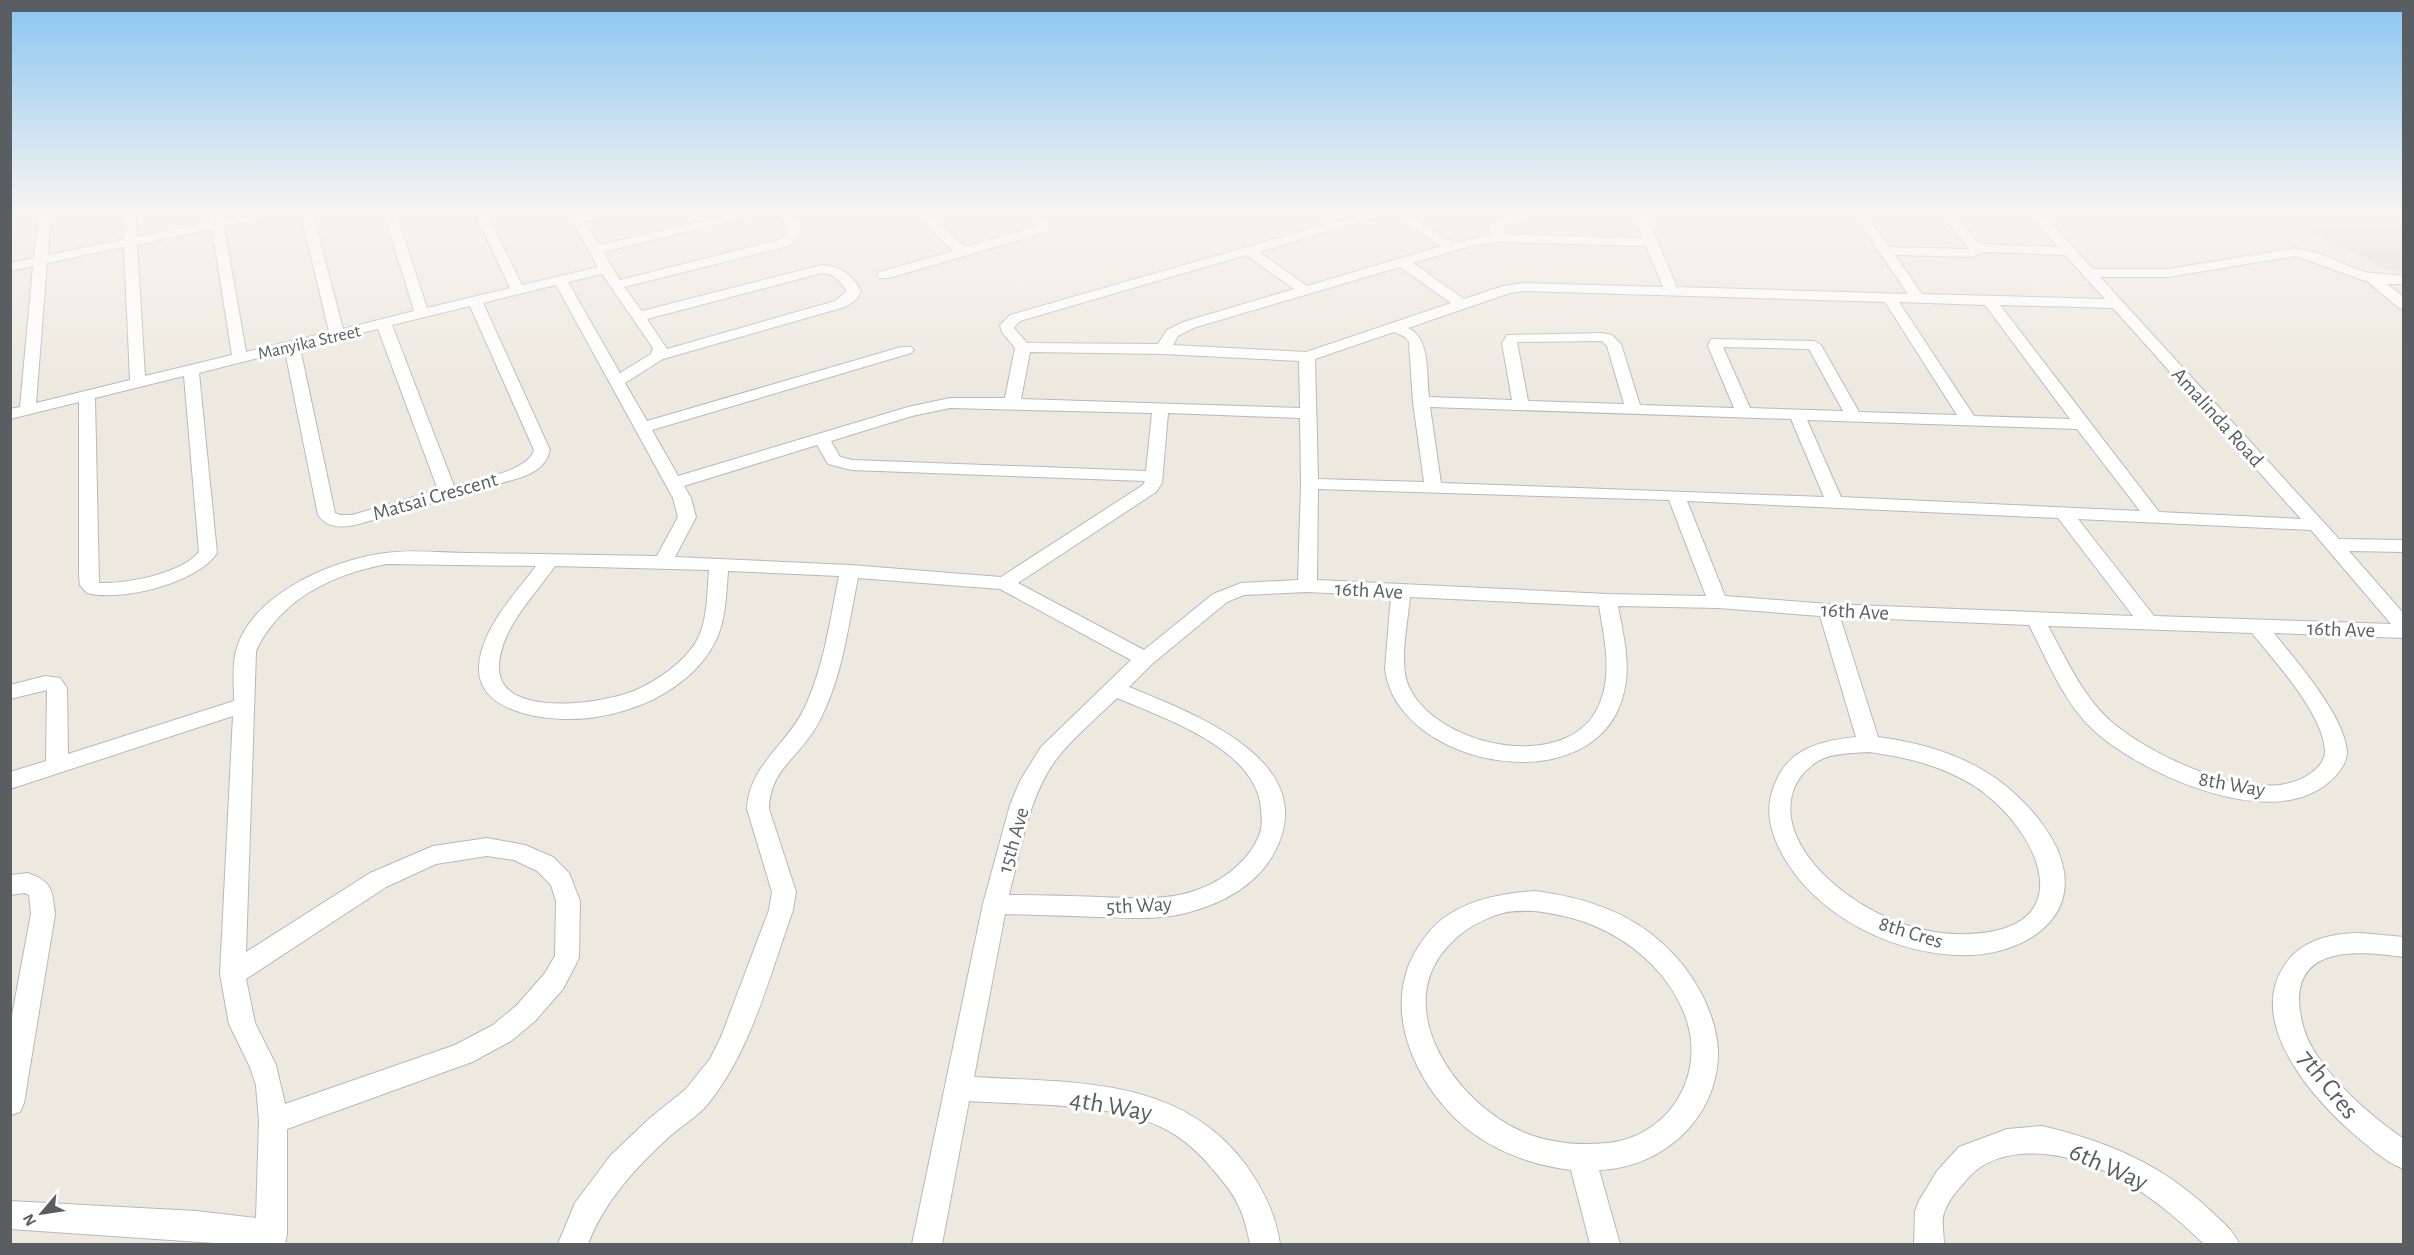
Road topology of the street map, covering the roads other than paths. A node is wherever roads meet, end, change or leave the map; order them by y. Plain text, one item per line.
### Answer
1 (39, 269) edge
2 (131, 269) edge
3 (225, 269) edge
4 (321, 269) edge
5 (407, 269) edge
6 (507, 269) edge
7 (606, 269) joint
8 (681, 269) edge
9 (907, 269) edge
10 (1190, 269) edge
11 (1273, 269) edge
12 (1376, 269) edge
13 (1412, 269) edge
14 (1663, 269) edge
15 (1898, 269) edge
16 (2084, 269) edge
17 (2195, 269) edge
18 (2340, 269) edge
19 (2088, 273) junction
20 (884, 275) dead end
21 (560, 280) junction
22 (2374, 280) junction
23 (2403, 280) edge
24 (616, 285) junction
25 (1304, 290) junction
26 (518, 291) junction
27 (1672, 291) junction
28 (1888, 296) junction
29 (1917, 297) junction
30 (475, 301) junction
31 (1990, 301) junction
32 (1462, 304) junction
33 (2116, 304) junction
34 (2403, 305) edge
35 (422, 315) junction
36 (637, 317) junction
37 (384, 324) junction
38 (1395, 327) junction
39 (338, 335) junction
40 (292, 346) junction
41 (1023, 347) junction
42 (1163, 349) junction
43 (906, 350) dead end
44 (658, 356) junction
45 (1307, 357) junction
46 (240, 358) junction
47 (191, 371) junction
48 (617, 381) junction
49 (138, 383) junction
50 (87, 395) junction
51 (1421, 402) junction
52 (1012, 403) junction
53 (1161, 407) junction
54 (1521, 407) junction
55 (28, 410) junction
56 (1634, 410) junction
57 (1744, 412) junction
58 (1309, 413) junction
59 (10, 414) edge
60 (1797, 414) junction
61 (1854, 417) junction
62 (1968, 421) junction
63 (2082, 424) junction
64 (642, 428) junction
65 (821, 438) junction
66 (1154, 476) junction
67 (674, 483) junction
68 (1310, 484) junction
69 (1433, 488) junction
70 (448, 493) junction
71 (1676, 495) junction
72 (1835, 503) junction
73 (2065, 515) junction
74 (2153, 516) junction
75 (2315, 525) junction
76 (2334, 544) junction
77 (2403, 546) edge
78 (550, 560) junction
79 (663, 562) junction
80 (719, 564) junction
81 (850, 571) junction
82 (1004, 583) junction
83 (1306, 586) junction
84 (1401, 591) junction
85 (1607, 600) junction
86 (1718, 602) junction
87 (1828, 610) junction
88 (2035, 619) junction
89 (2149, 623) junction
90 (2258, 627) junction
91 (2403, 629) edge
92 (1145, 659) junction
93 (1114, 689) junction
94 (10, 692) edge
95 (244, 705) junction
96 (1869, 744) junction
97 (57, 765) junction
98 (10, 781) edge
99 (10, 885) edge
100 (995, 904) junction
101 (2403, 947) edge
102 (233, 974) junction
103 (958, 1088) junction
104 (10, 1102) edge
105 (273, 1121) junction
106 (2403, 1156) edge
107 (1582, 1158) junction
108 (10, 1215) edge
109 (271, 1240) edge
110 (573, 1245) edge
111 (927, 1245) edge
112 (1265, 1245) edge
113 (1605, 1245) edge
114 (1929, 1245) edge
115 (2224, 1245) edge

1 - 55 street
2 - 49 street
3 - 46 street
4 - 39 street
5 - 35 street
6 - 26 street
7 - 21 street, Manyika Street
7 - 24 street
8 - 24 street
9 - 20 street
10 - 41 street
11 - 25 street
12 - 25 street
13 - 32 street
14 - 27 street
15 - 29 street
16 - 19 street, Amalinda Road
17 - 19 street
18 - 22 street
19 - 33 street, Amalinda Road
21 - 26 street, Manyika Street
21 - 48 street
22 - 23 street
22 - 34 street
24 - 36 street
25 - 42 street
26 - 30 street, Manyika Street
27 - 28 street
27 - 32 street
28 - 29 street
28 - 62 street
29 - 31 street
30 - 35 street, Manyika Street
30 - 70 street, Matsai Crescent
31 - 33 street
31 - 63 street
32 - 38 street
33 - 75 street, Amalinda Road
35 - 37 street, Manyika Street
36 - 44 street
36 - 44 street
37 - 39 street, Manyika Street
37 - 70 street
38 - 45 street
38 - 51 street
39 - 40 street, Manyika Street
40 - 46 street, Manyika Street
40 - 70 street, Matsai Crescent
41 - 42 street
41 - 52 street
42 - 45 street
43 - 64 street
44 - 48 street
45 - 58 street
46 - 47 street, Manyika Street
47 - 49 street, Manyika Street
47 - 50 street
48 - 64 street
49 - 50 street, Manyika Street
50 - 55 street, Manyika Street
51 - 54 street
51 - 69 street
52 - 53 street
52 - 65 street
53 - 58 street
53 - 66 street
54 - 56 street
54 - 56 street
55 - 59 street, Manyika Street
56 - 57 street
57 - 60 street
57 - 61 street
58 - 68 street
60 - 61 street
60 - 72 street
61 - 62 street
62 - 63 street
63 - 74 street
64 - 67 street
65 - 66 street
65 - 67 street
66 - 82 street
67 - 79 street
68 - 69 street
68 - 83 street
69 - 71 street
71 - 72 street
71 - 86 street
72 - 73 street
73 - 74 street
73 - 89 street
74 - 75 street
75 - 76 street, Amalinda Road
76 - 77 street
76 - 91 street, Amalinda Road
78 - 79 street
78 - 80 street
78 - 95 street
79 - 80 street
80 - 81 street
81 - 82 street
81 - 110 street
82 - 92 street
83 - 84 street, 16th Ave
83 - 92 street, 15th Ave
84 - 85 street, 16th Ave
84 - 85 street
85 - 86 street, 16th Ave
86 - 87 street, 16th Ave
87 - 88 street, 16th Ave
87 - 96 street
88 - 89 street, 16th Ave
88 - 90 street, 8th Way
89 - 90 street, 16th Ave
90 - 91 street, 16th Ave
92 - 93 street, 15th Ave
93 - 100 street, 15th Ave
93 - 100 street, 5th Way
94 - 97 street
95 - 97 street
95 - 102 street
96 - 96 street, 8th Cres
97 - 98 street
99 - 104 street
100 - 103 street, 15th Ave
101 - 106 street, 7th Cres
102 - 105 street
102 - 105 street
103 - 111 street, 15th Ave
103 - 112 street, 4th Way
105 - 109 street
107 - 107 street
107 - 113 street
108 - 109 street
114 - 115 street, 6th Way

